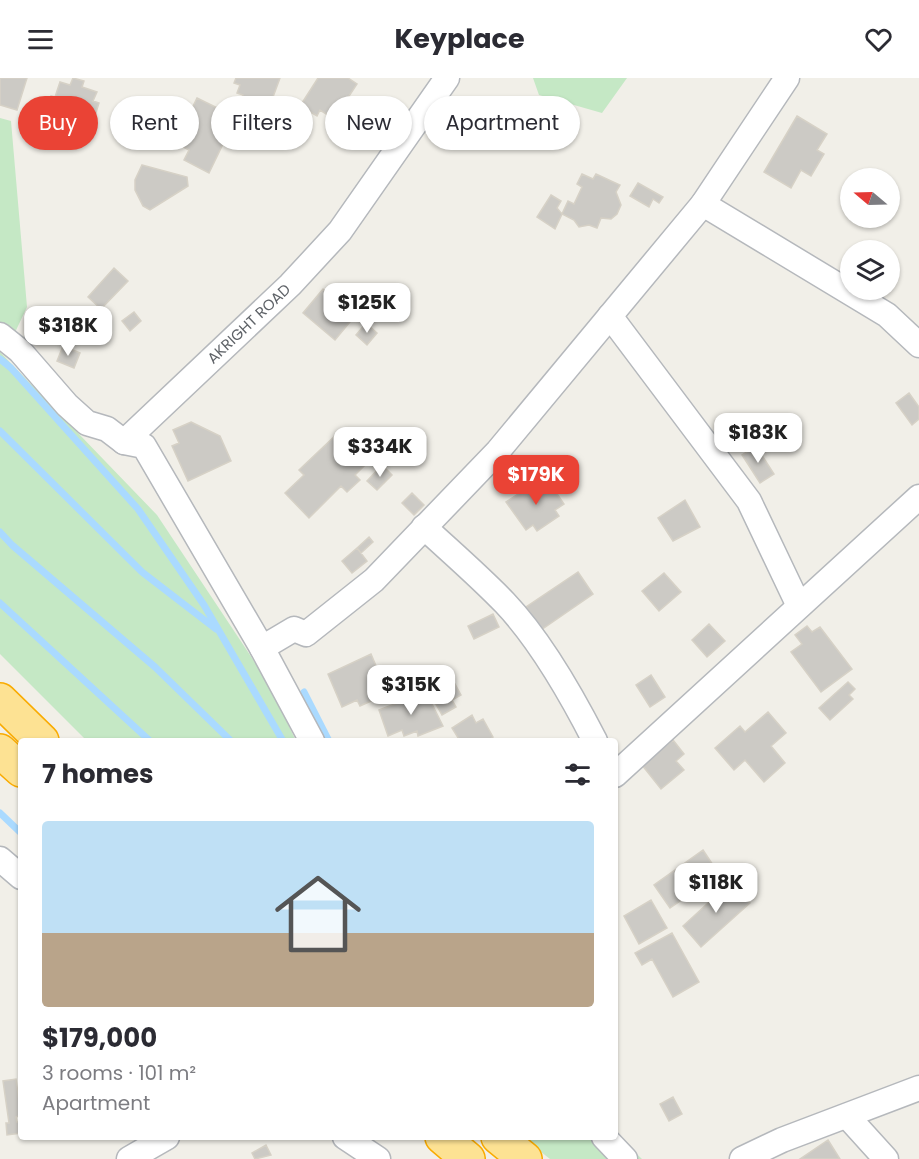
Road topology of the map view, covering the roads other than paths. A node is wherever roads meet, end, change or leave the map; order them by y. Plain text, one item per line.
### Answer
1 (447, 78) edge
2 (787, 78) edge
3 (703, 204) junction
4 (610, 316) junction
5 (0, 335) edge
6 (919, 345) edge
7 (124, 442) junction
8 (919, 497) edge
9 (424, 527) junction
10 (799, 606) junction
11 (262, 648) junction
12 (0, 700) edge
13 (39, 738) edge
14 (310, 738) edge
15 (593, 738) edge
16 (0, 751) edge
17 (18, 767) edge
18 (618, 772) edge
19 (0, 860) edge
20 (18, 875) edge
21 (919, 1088) edge
22 (847, 1116) junction
23 (162, 1140) edge
24 (350, 1140) edge
25 (446, 1140) edge
26 (502, 1140) edge
27 (607, 1140) edge
28 (129, 1159) edge
29 (378, 1159) edge
30 (468, 1159) edge
31 (525, 1159) edge
32 (625, 1159) edge
33 (742, 1159) edge
34 (886, 1159) edge

1 - 7 street, AKRIGHT ROAD
2 - 3 street
3 - 4 street
3 - 6 street
4 - 9 street
4 - 10 street
5 - 7 street
7 - 11 street
8 - 10 street
9 - 11 street
9 - 15 street
10 - 18 street
11 - 14 street
12 - 13 highway
16 - 17 highway
19 - 20 street
21 - 22 street
22 - 33 street
22 - 34 street
23 - 28 street
24 - 29 street
25 - 30 highway
26 - 31 highway
27 - 32 street

